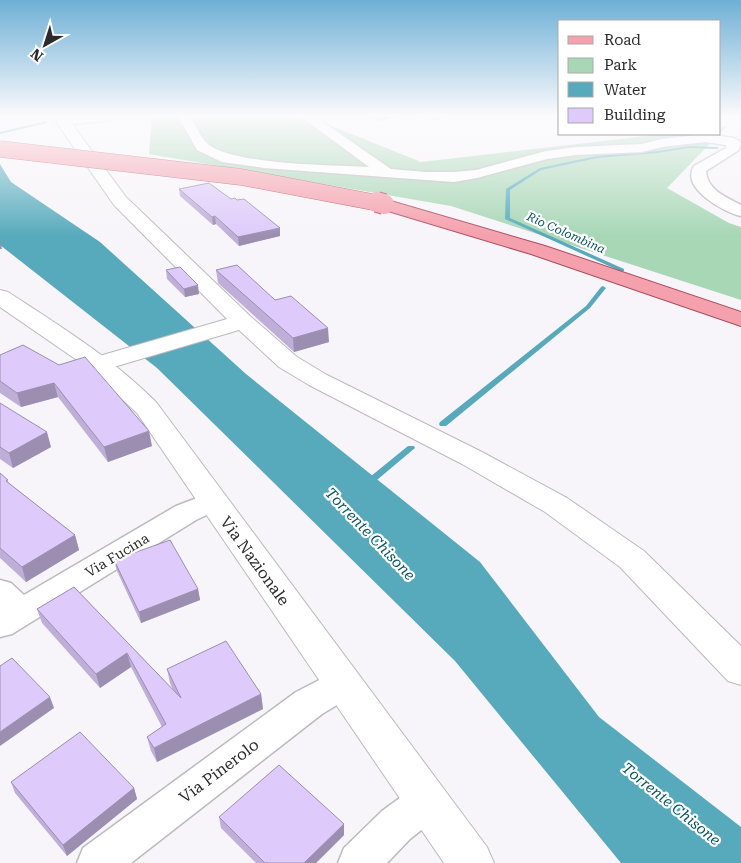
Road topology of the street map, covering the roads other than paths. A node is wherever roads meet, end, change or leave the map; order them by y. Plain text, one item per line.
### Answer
1 (64, 156) edge
2 (88, 156) edge
3 (221, 156) edge
4 (363, 156) edge
5 (538, 156) edge
6 (721, 156) edge
7 (387, 173) junction
8 (741, 212) edge
9 (0, 298) edge
10 (741, 319) edge
11 (243, 322) junction
12 (98, 364) junction
13 (213, 501) junction
14 (7, 609) edge
15 (741, 670) edge
16 (343, 684) junction
17 (426, 802) junction
18 (98, 863) edge
19 (359, 863) edge
20 (471, 863) edge

1 - 10 main road, bridge
2 - 11 street
3 - 7 street
4 - 7 street
5 - 7 street
6 - 8 street
9 - 12 street, Via Nazionale
11 - 12 street
11 - 15 street
12 - 13 street, Via Nazionale
13 - 14 street, Via Fucina
13 - 16 street, Via Nazionale
16 - 17 street, Via Nazionale
16 - 18 street, Via Pinerolo
17 - 19 street
17 - 20 street, Via Nazionale

